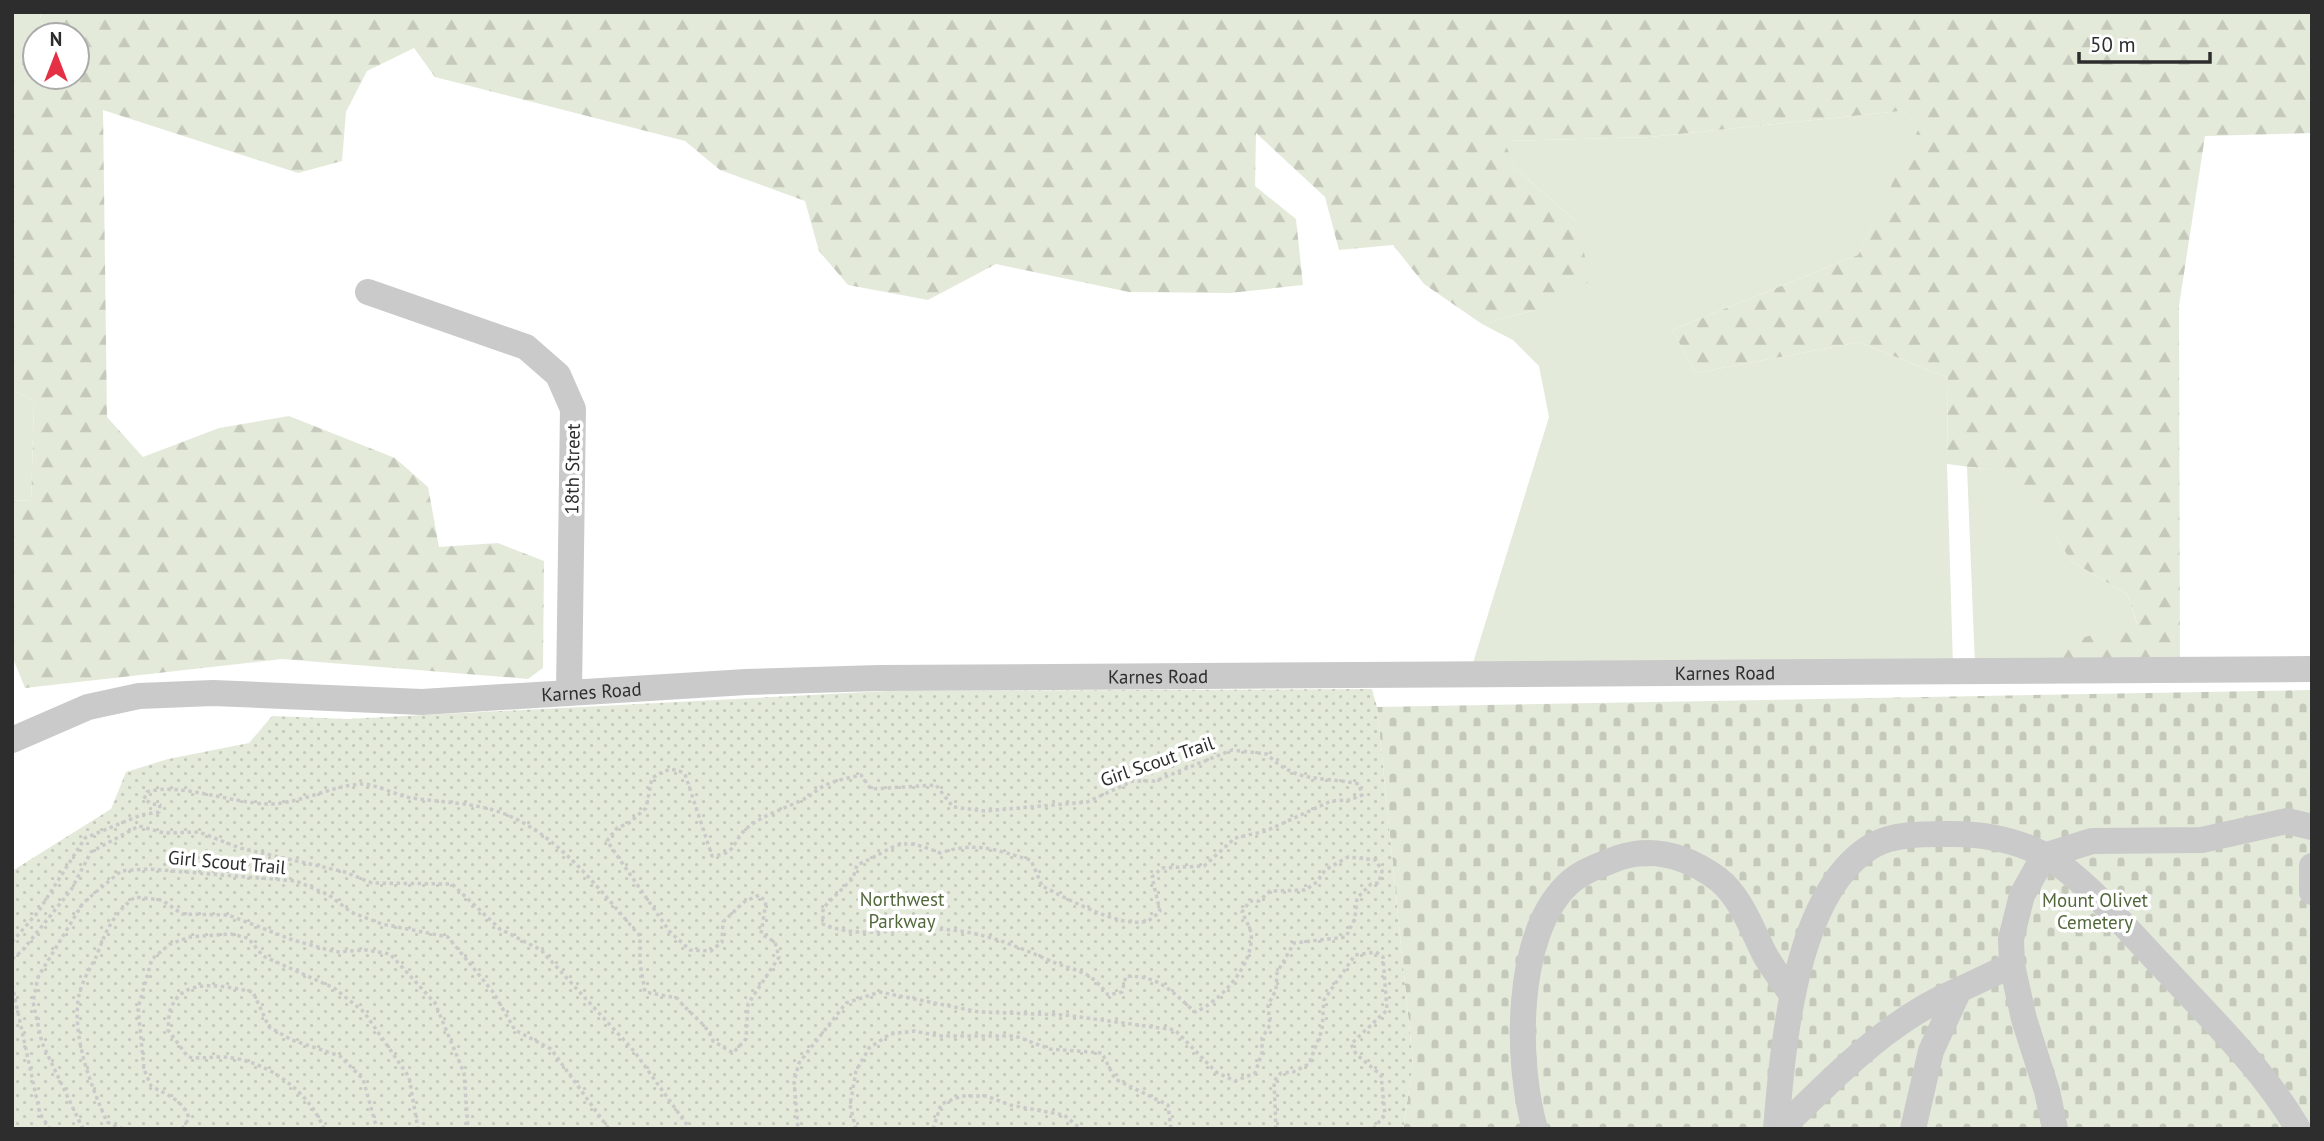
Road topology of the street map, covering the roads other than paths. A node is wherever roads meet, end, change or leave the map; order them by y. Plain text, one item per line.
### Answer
1 (368, 292) dead end
2 (2312, 669) edge
3 (569, 692) junction
4 (12, 740) edge
5 (2312, 827) edge
6 (2044, 856) junction
7 (2312, 866) edge
8 (2312, 892) edge
9 (2012, 965) junction
10 (1959, 990) junction
11 (1792, 995) junction
12 (1535, 1129) edge
13 (1778, 1129) edge
14 (1913, 1129) edge
15 (2055, 1129) edge
16 (2298, 1129) edge

1 - 3 street, 18th Street
2 - 3 street, Karnes Road
3 - 4 street, Karnes Road
5 - 6 street
6 - 9 street
6 - 11 street
6 - 16 street
7 - 8 street
9 - 10 street
9 - 15 street
10 - 13 street
10 - 14 street
11 - 12 street
11 - 13 street

